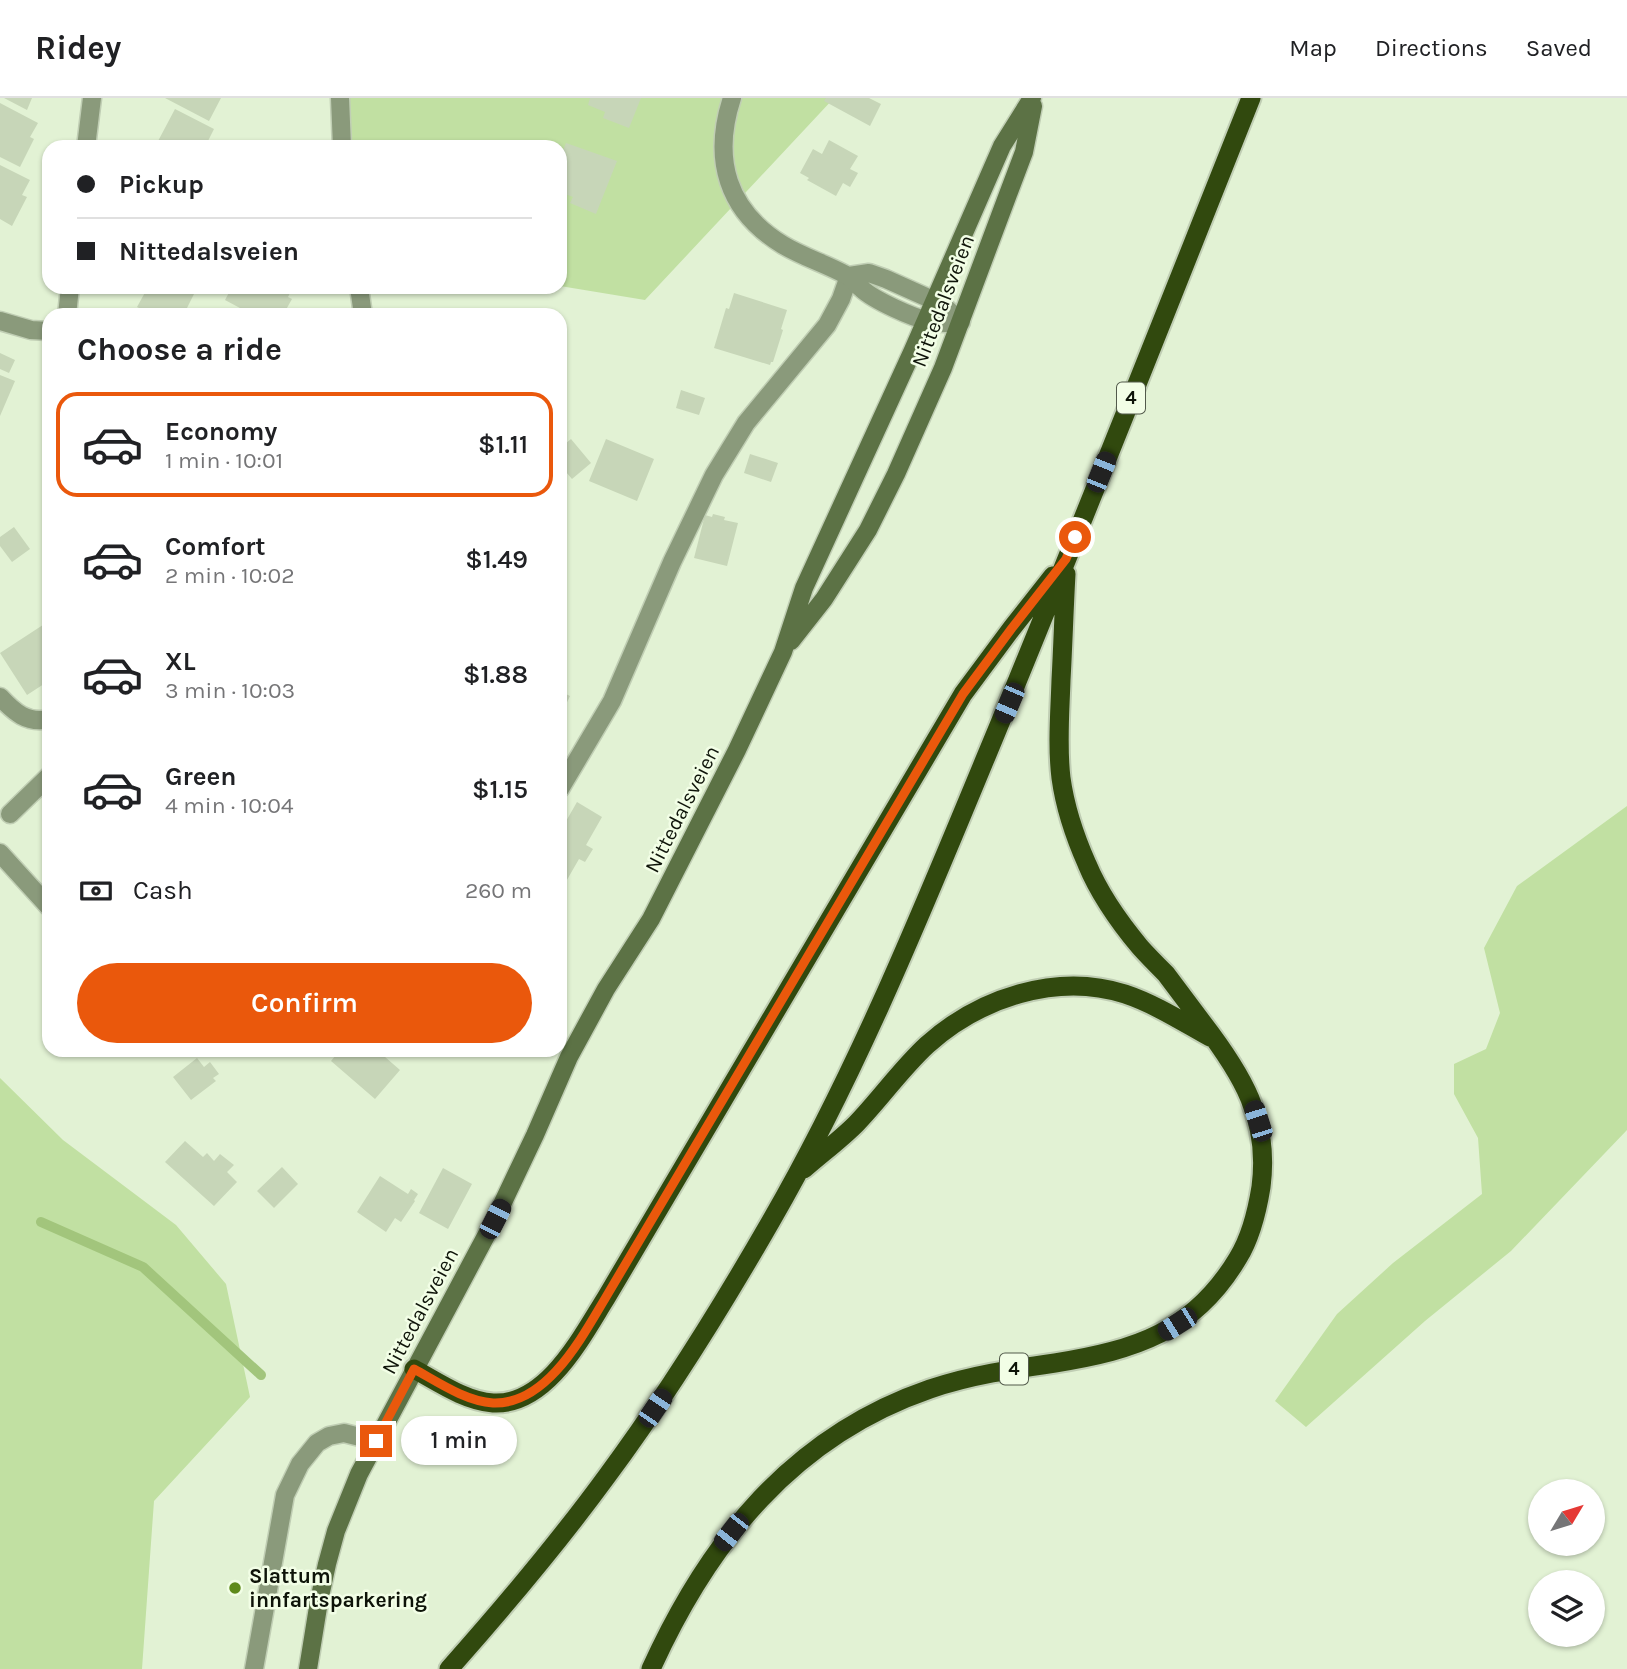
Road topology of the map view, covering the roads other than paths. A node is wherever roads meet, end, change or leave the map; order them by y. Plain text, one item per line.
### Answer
1 (92, 98) edge
2 (340, 98) edge
3 (732, 98) edge
4 (1033, 98) edge
5 (1251, 98) edge
6 (87, 140) edge
7 (342, 140) edge
8 (849, 276) junction
9 (935, 301) junction
10 (0, 321) edge
11 (926, 321) junction
12 (961, 322) junction
13 (42, 331) edge
14 (1066, 559) junction
15 (783, 652) junction
16 (0, 697) edge
17 (42, 721) edge
18 (567, 777) edge
19 (42, 783) edge
20 (10, 814) dead end
21 (0, 853) edge
22 (42, 899) edge
23 (1217, 1041) junction
24 (795, 1177) junction
25 (414, 1369) junction
26 (376, 1441) junction
27 (254, 1669) edge
28 (308, 1669) edge
29 (449, 1669) edge
30 (651, 1669) edge

1 - 6 street
2 - 7 street
3 - 8 street
4 - 9 main road, Nittedalsveien
4 - 12 main road, Nittedalsveien
5 - 14 highway, 4
8 - 9 street
8 - 11 street
8 - 18 street
9 - 11 main road, Nittedalsveien
9 - 12 street
10 - 13 street
11 - 12 street
11 - 15 main road, Nittedalsveien
12 - 15 main road, Nittedalsveien
14 - 23 highway, 4
14 - 24 highway, 4
14 - 25 highway, 4
15 - 25 main road, Nittedalsveien
16 - 17 street
19 - 20 street
21 - 22 street
23 - 24 highway, 4
23 - 30 highway, 4
24 - 29 highway, 4
25 - 26 main road, Nittedalsveien
26 - 27 street
26 - 28 main road, Nittedalsveien

